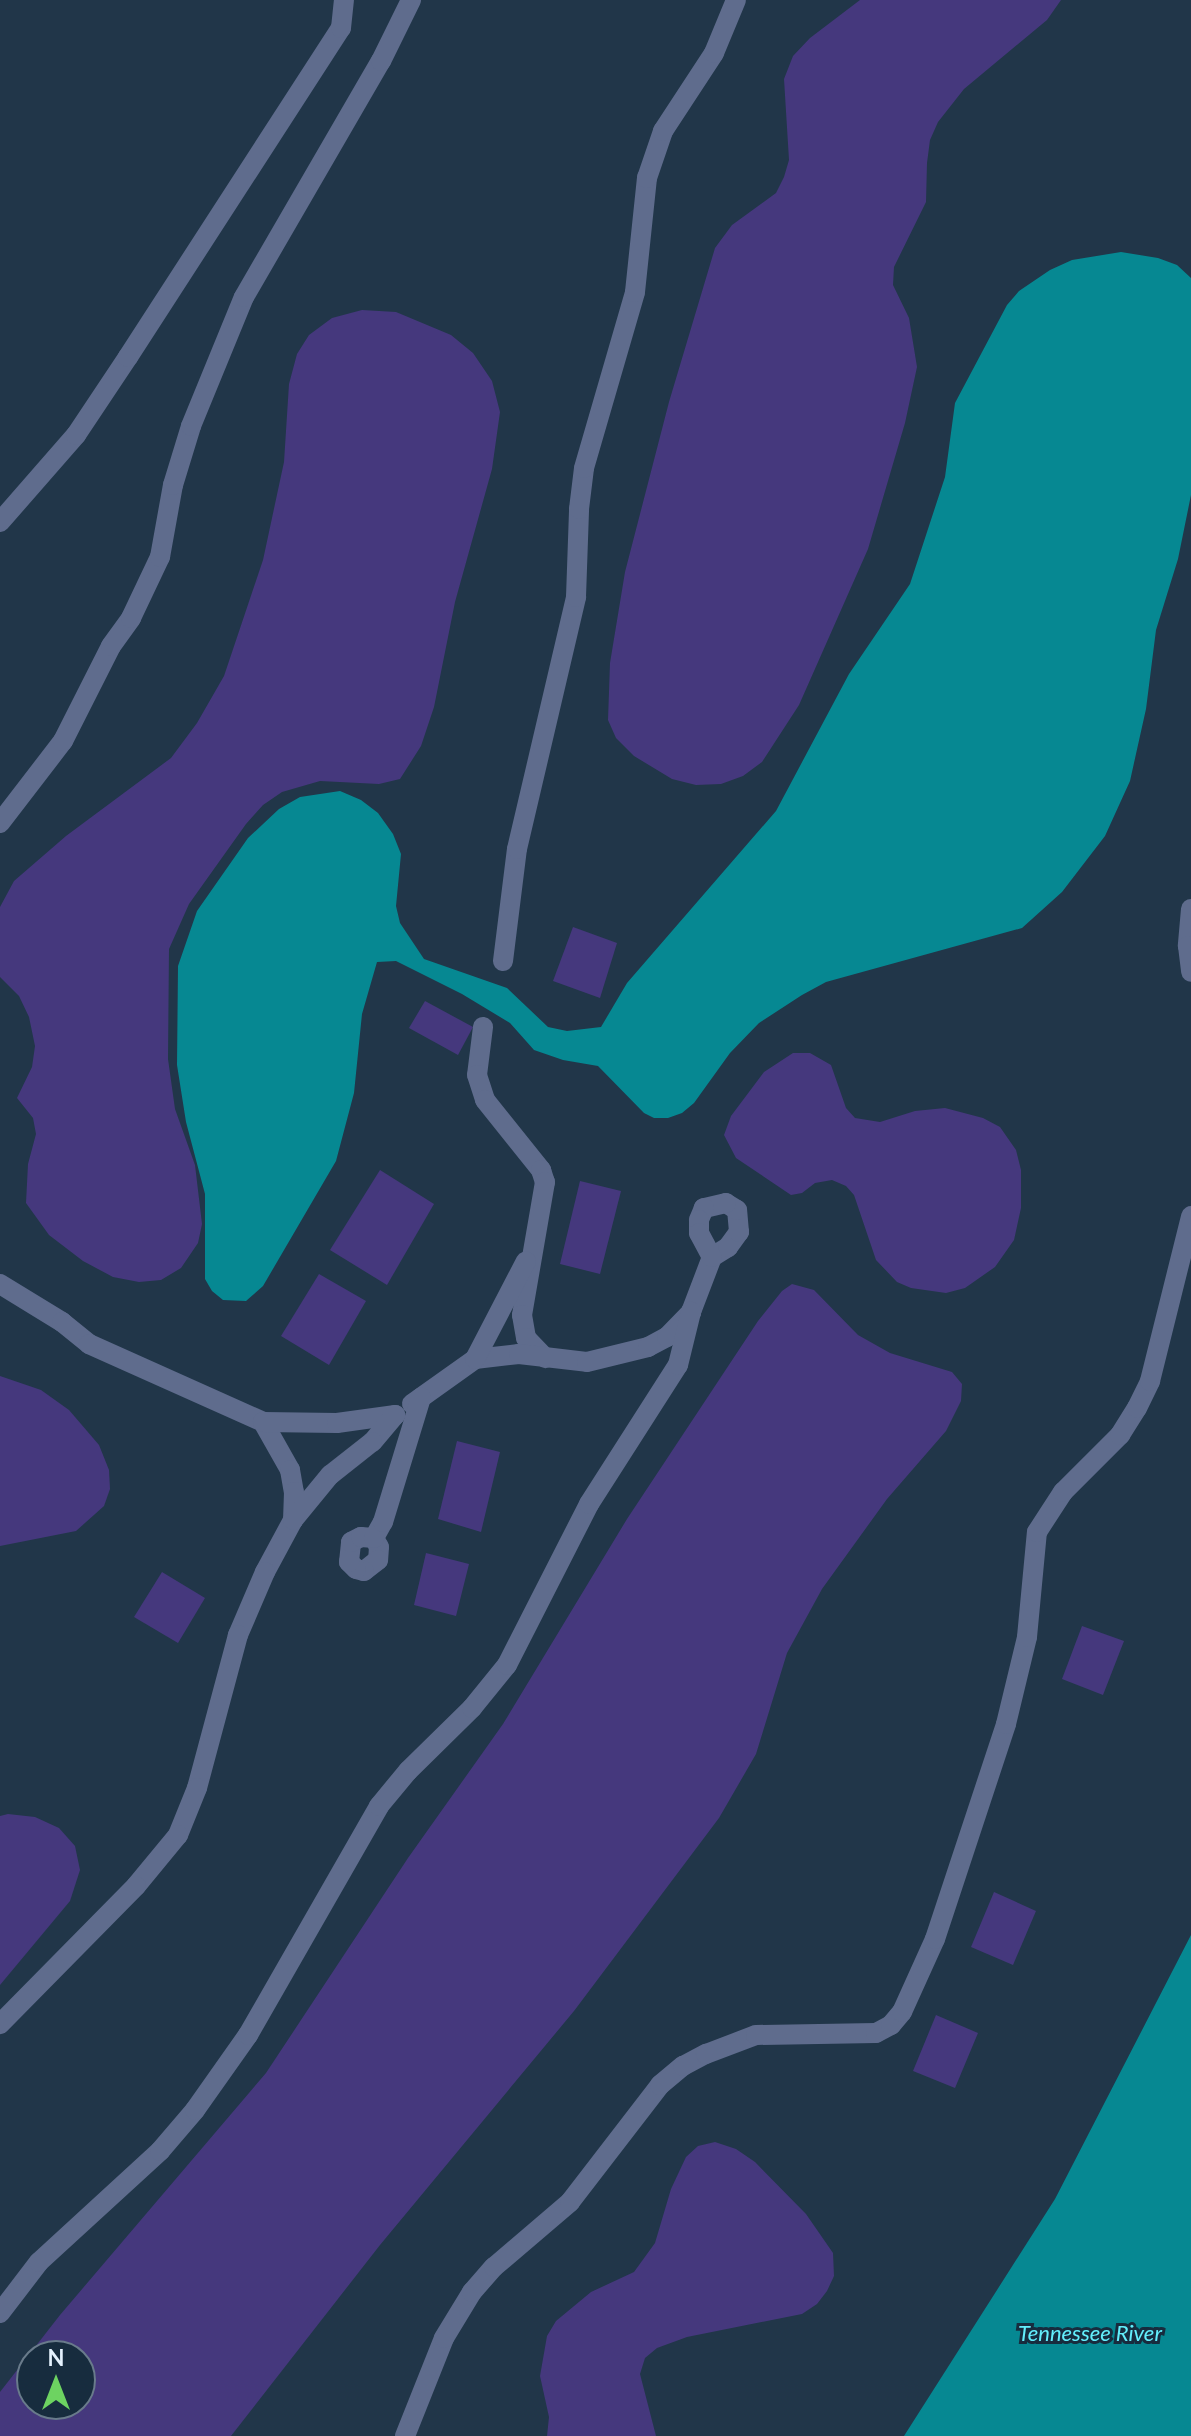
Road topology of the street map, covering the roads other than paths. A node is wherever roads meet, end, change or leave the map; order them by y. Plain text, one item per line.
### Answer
1 (344, 0) edge
2 (411, 0) edge
3 (736, 0) edge
4 (0, 522) edge
5 (0, 823) edge
6 (1191, 909) edge
7 (503, 961) dead end
8 (1191, 972) edge
9 (483, 1027) dead end
10 (1191, 1216) edge
11 (533, 1247) junction
12 (712, 1257) dead end
13 (0, 1284) edge
14 (691, 1312) junction
15 (545, 1358) junction
16 (475, 1359) junction
17 (421, 1398) junction
18 (395, 1415) junction
19 (263, 1422) junction
20 (293, 1520) junction
21 (374, 1538) dead end
22 (0, 2024) edge
23 (0, 2313) edge
24 (405, 2436) edge

1 - 4 street
2 - 5 street
3 - 7 street
6 - 8 street
9 - 11 street
10 - 24 street
11 - 15 street
11 - 16 street
12 - 14 street
13 - 19 street
14 - 15 street
14 - 23 street
15 - 16 street
16 - 17 street
17 - 18 street
17 - 21 street
18 - 19 street
18 - 20 street
19 - 20 street
20 - 22 street

